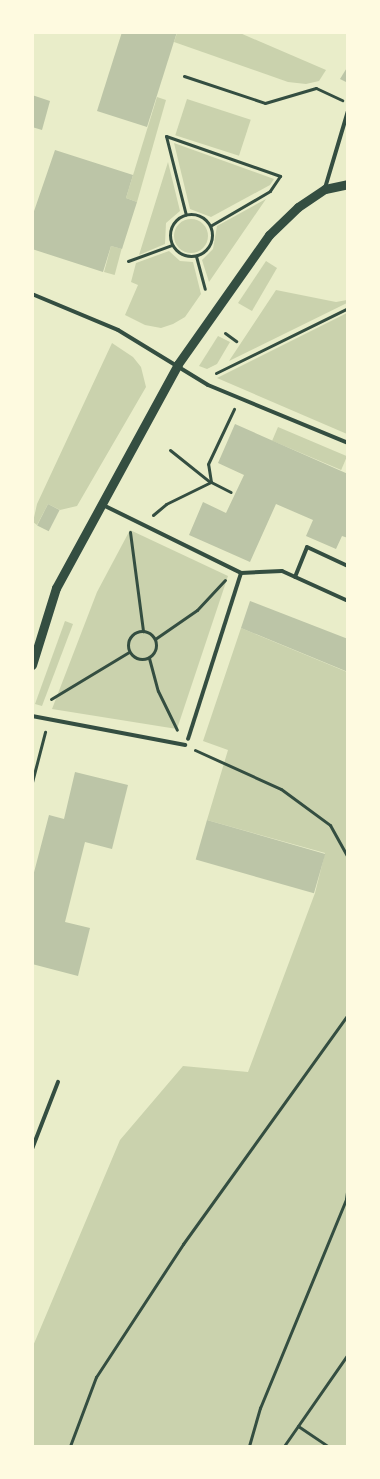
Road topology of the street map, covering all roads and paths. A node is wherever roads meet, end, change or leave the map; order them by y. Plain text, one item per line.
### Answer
1 (184, 76) dead end
2 (348, 103) edge
3 (348, 111) edge
4 (348, 184) edge
5 (325, 188) junction
6 (186, 215) junction
7 (210, 226) junction
8 (172, 245) junction
9 (196, 256) junction
10 (128, 262) dead end
11 (205, 289) dead end
12 (32, 294) edge
13 (348, 308) edge
14 (225, 333) dead end
15 (236, 341) dead end
16 (178, 364) junction
17 (216, 373) dead end
18 (238, 398) junction
19 (348, 443) edge
20 (170, 450) dead end
21 (211, 482) junction
22 (231, 492) dead end
23 (101, 504) junction
24 (151, 517) dead end
25 (130, 530) dead end
26 (348, 566) edge
27 (241, 573) junction
28 (294, 577) junction
29 (348, 601) edge
30 (143, 631) junction
31 (155, 639) junction
32 (129, 652) junction
33 (149, 658) junction
34 (32, 665) edge
35 (51, 699) dead end
36 (32, 716) edge
37 (45, 720) junction
38 (188, 739) dead end
39 (185, 745) junction
40 (32, 782) edge
41 (348, 858) edge
42 (348, 1014) edge
43 (58, 1082) dead end
44 (32, 1148) edge
45 (348, 1184) edge
46 (348, 1354) edge
47 (298, 1426) junction
48 (70, 1446) edge
49 (249, 1446) edge
50 (284, 1446) edge
51 (328, 1446) edge

1 - 2 path
3 - 5 lane
4 - 5 street
5 - 16 street
6 - 7 path
6 - 7 path
6 - 8 path
7 - 9 path
8 - 9 path
8 - 10 path
9 - 11 path
12 - 16 lane
13 - 17 path
14 - 15 path
16 - 18 lane
16 - 23 street
18 - 19 lane
18 - 21 path
20 - 21 path
21 - 22 path
21 - 24 path
23 - 27 lane
23 - 34 street
25 - 30 path
26 - 28 lane
27 - 28 lane
27 - 31 path
27 - 38 lane
28 - 29 lane
30 - 31 path
30 - 32 path
31 - 33 path
32 - 33 path
32 - 35 path
33 - 39 path
36 - 37 lane
37 - 39 lane
37 - 40 path
39 - 41 path
42 - 48 path
43 - 44 lane
45 - 49 path
46 - 47 path
47 - 50 path
47 - 51 path

